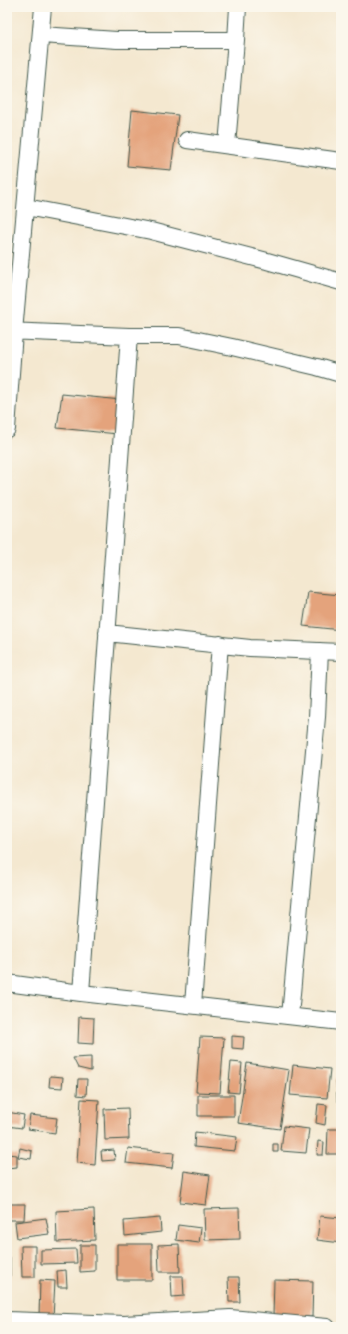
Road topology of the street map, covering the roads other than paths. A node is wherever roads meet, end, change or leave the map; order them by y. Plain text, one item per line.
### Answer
1 (43, 7) edge
2 (238, 7) edge
3 (41, 35) junction
4 (236, 40) junction
5 (187, 140) dead end
6 (227, 146) junction
7 (341, 161) edge
8 (26, 207) junction
9 (341, 282) edge
10 (11, 331) edge
11 (129, 336) junction
12 (341, 374) edge
13 (7, 429) edge
14 (107, 633) junction
15 (220, 644) junction
16 (320, 651) junction
17 (341, 652) edge
18 (7, 983) edge
19 (81, 993) junction
20 (193, 1006) junction
21 (290, 1016) junction
22 (341, 1022) edge
23 (7, 1320) edge
24 (42, 1324) edge
25 (196, 1324) edge
26 (279, 1325) edge
27 (327, 1327) edge

1 - 3 street
2 - 4 street
3 - 4 street
3 - 8 street
4 - 6 street
5 - 6 street
6 - 7 street
8 - 9 street
8 - 10 street
10 - 11 street
10 - 13 street
11 - 12 street
11 - 14 street
14 - 15 street
14 - 19 street
15 - 16 street
15 - 20 street
16 - 17 street
16 - 21 street
18 - 19 street
19 - 20 street
20 - 21 street
21 - 22 street
23 - 24 street
24 - 25 street
25 - 26 street
26 - 27 street

